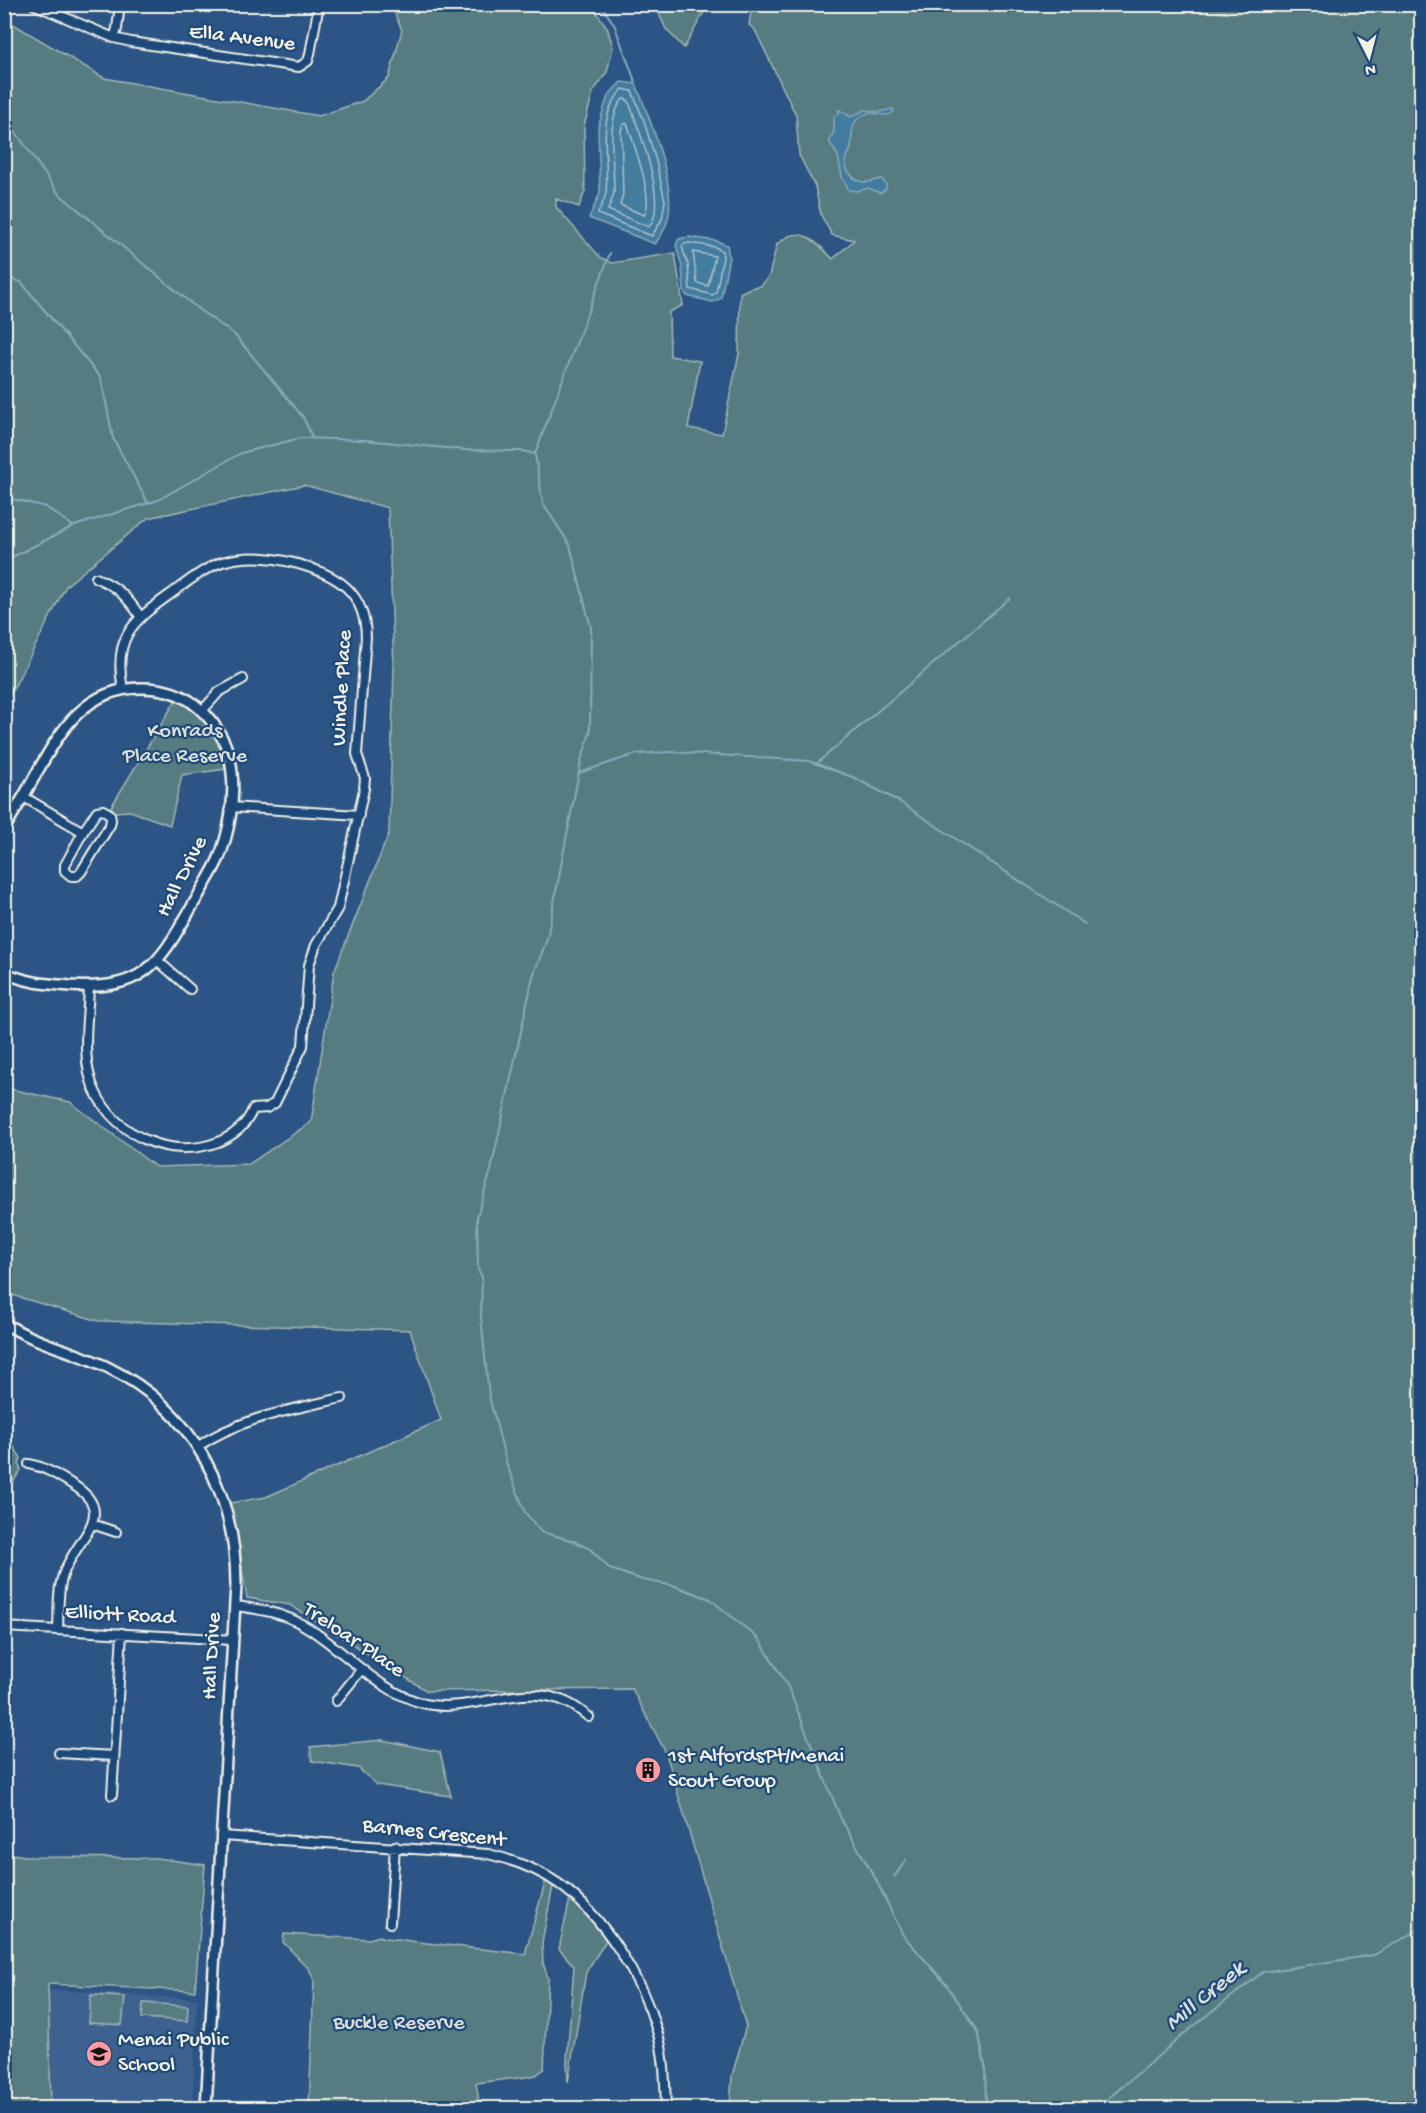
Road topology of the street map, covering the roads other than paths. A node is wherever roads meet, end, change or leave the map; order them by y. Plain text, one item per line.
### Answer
1 (33, 4) edge
2 (120, 4) edge
3 (319, 4) edge
4 (114, 38) junction
5 (96, 578) dead end
6 (140, 616) junction
7 (243, 679) dead end
8 (123, 690) junction
9 (202, 711) junction
10 (24, 797) junction
11 (230, 807) junction
12 (358, 815) junction
13 (4, 829) edge
14 (83, 832) junction
15 (158, 961) junction
16 (4, 972) edge
17 (89, 987) junction
18 (190, 988) dead end
19 (4, 1323) edge
20 (342, 1398) dead end
21 (197, 1447) junction
22 (29, 1464) dead end
23 (92, 1524) junction
24 (116, 1532) dead end
25 (235, 1606) junction
26 (4, 1627) edge
27 (58, 1630) junction
28 (122, 1634) junction
29 (233, 1640) junction
30 (361, 1670) junction
31 (336, 1701) dead end
32 (589, 1717) dead end
33 (59, 1753) dead end
34 (114, 1756) junction
35 (112, 1795) dead end
36 (221, 1836) junction
37 (395, 1846) junction
38 (390, 1923) dead end
39 (206, 2109) edge
40 (666, 2109) edge

1 - 4 street, Ella Avenue
2 - 4 street
3 - 4 street, Ella Avenue
5 - 6 street
6 - 8 street, Windle Place
6 - 12 street, Windle Place
7 - 9 street
8 - 9 street, Hall Drive
8 - 10 street, Hall Drive
9 - 11 street, Hall Drive
10 - 13 street, Hall Drive
10 - 14 street
11 - 12 street
11 - 15 street, Hall Drive
12 - 17 street, Windle Place
14 - 14 street
15 - 17 street, Hall Drive
15 - 18 street
16 - 17 street, Hall Drive
19 - 21 street, Hall Drive
20 - 21 street
21 - 25 street, Hall Drive
22 - 23 street
23 - 24 street
23 - 27 street
25 - 29 street, Hall Drive
25 - 30 street, Treloar Place
26 - 27 street, Elliott Road
27 - 28 street, Elliott Road
28 - 29 street, Elliott Road
28 - 34 street
29 - 36 street, Hall Drive
30 - 31 street
30 - 32 street, Treloar Place
33 - 34 street
34 - 35 street
36 - 37 street, Barnes Crescent
36 - 39 street, Hall Drive
37 - 38 street
37 - 40 street, Barnes Crescent

